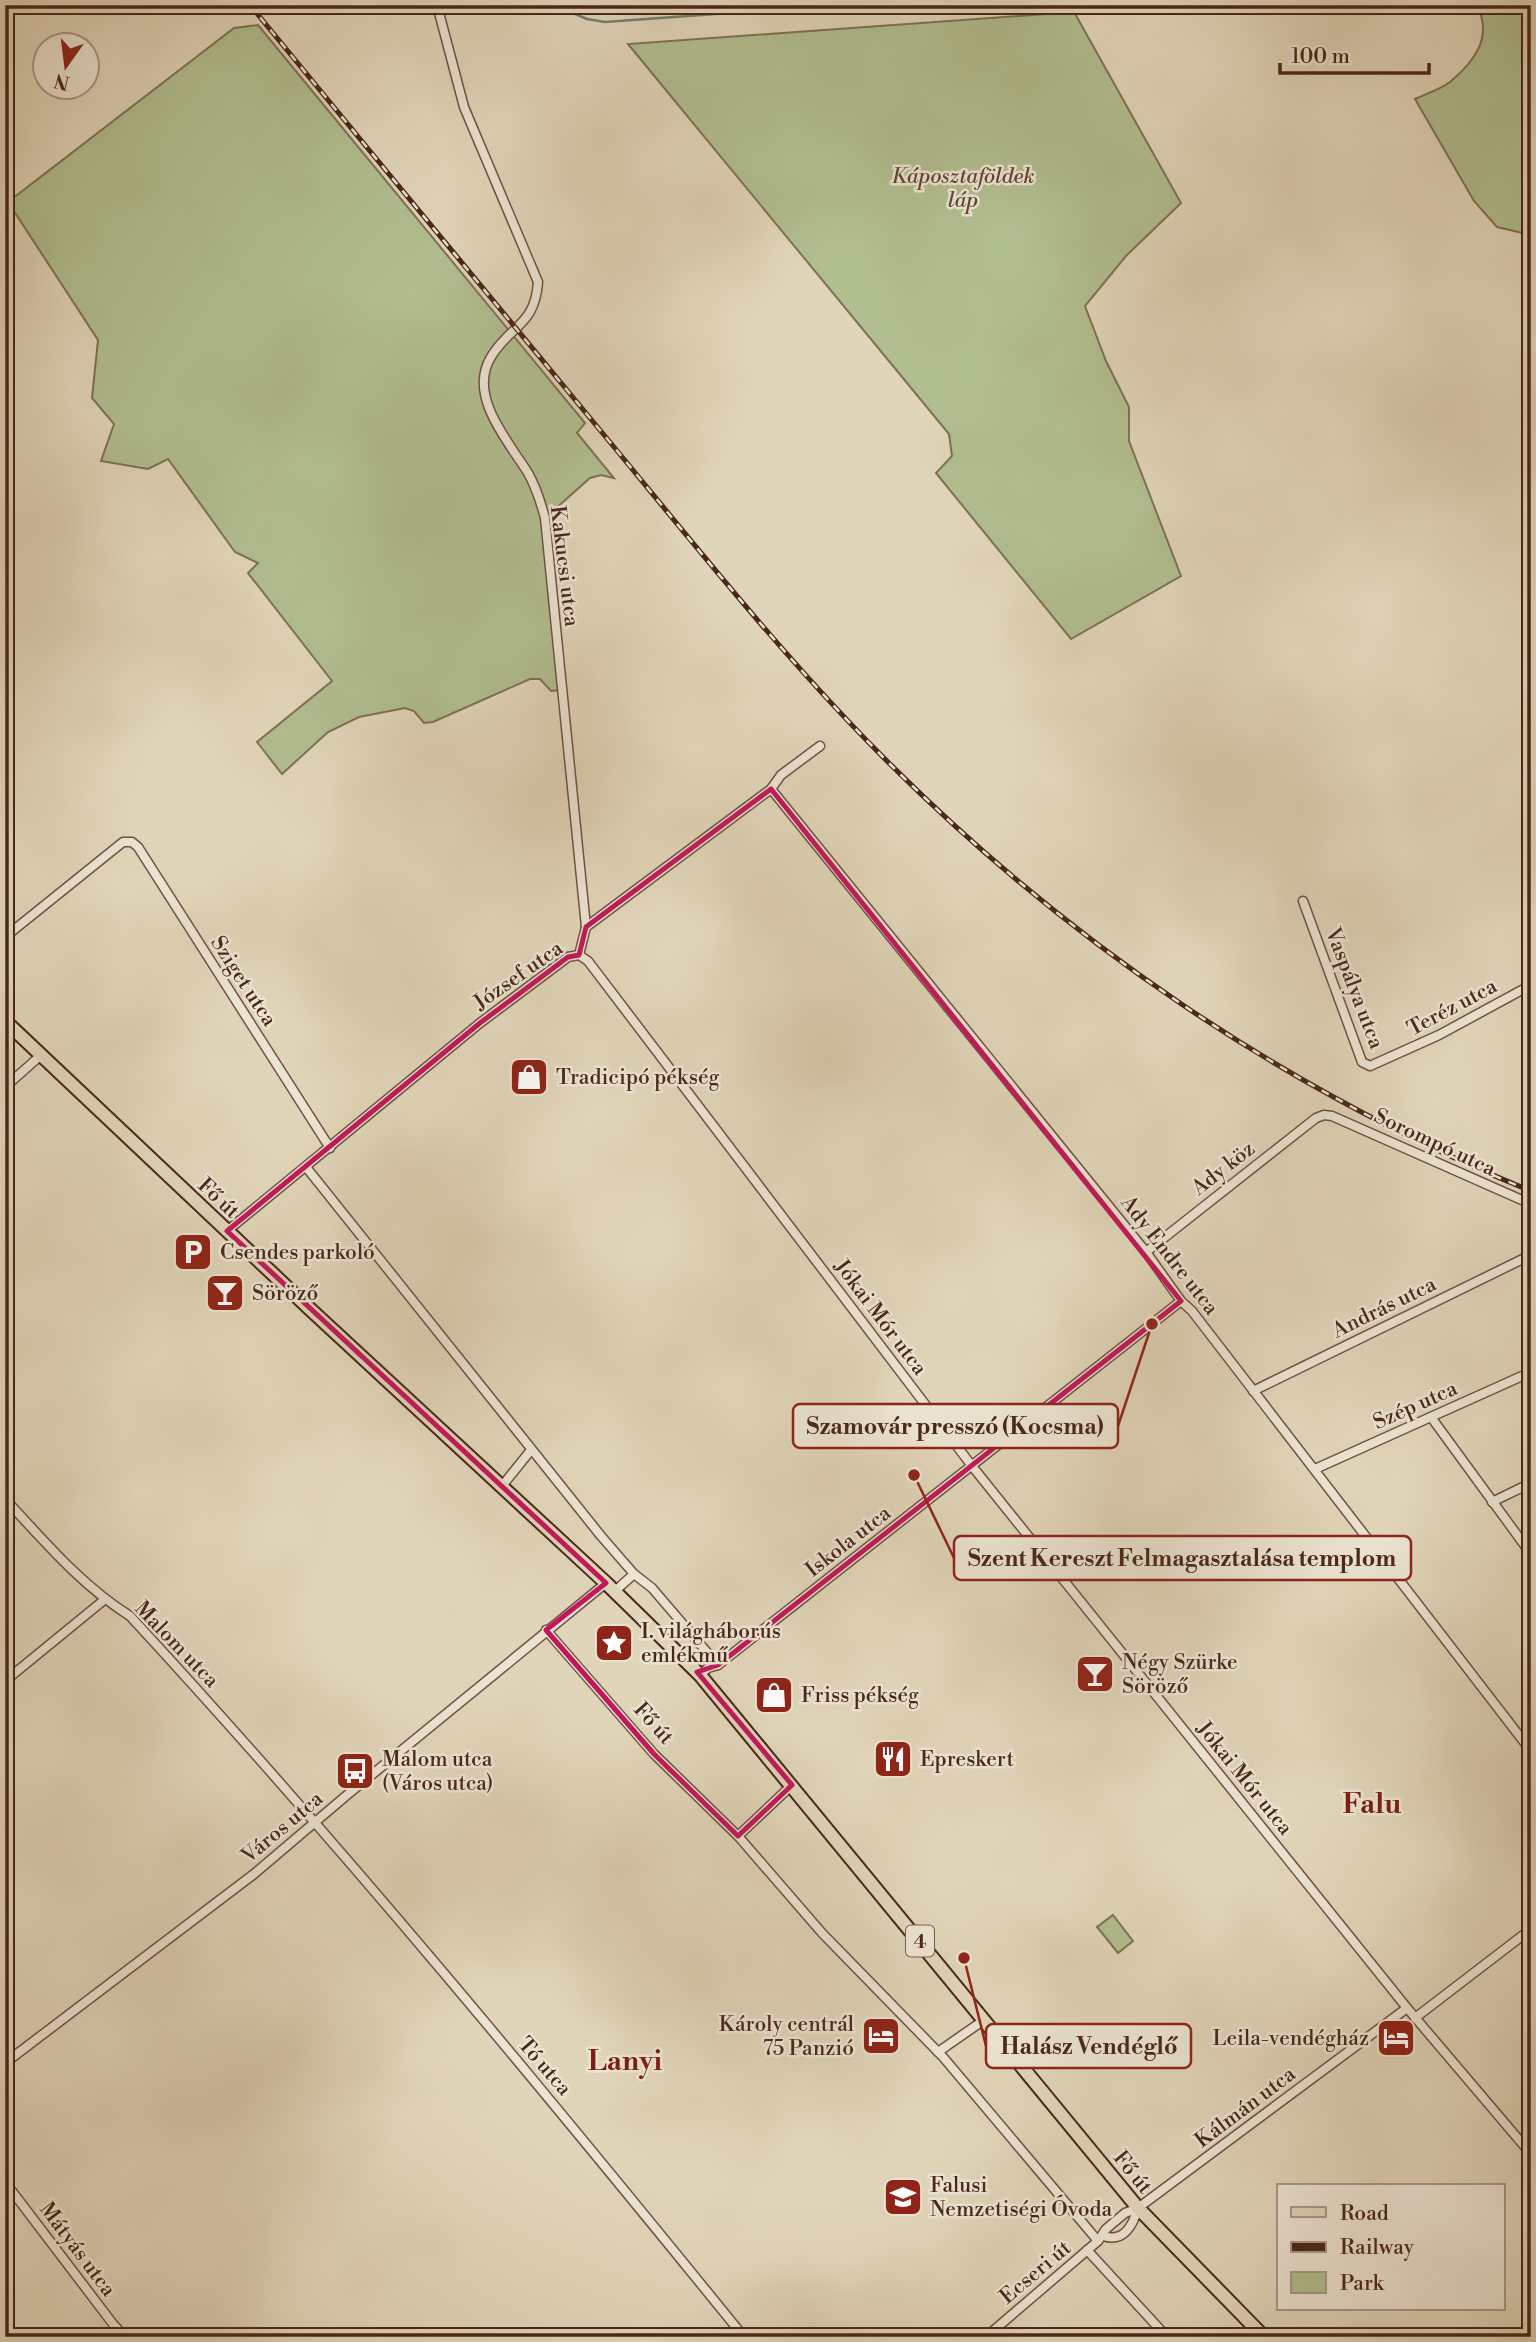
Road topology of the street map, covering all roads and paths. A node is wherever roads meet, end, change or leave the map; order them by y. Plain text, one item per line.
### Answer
1 (437, 5) edge
2 (820, 746) dead end
3 (771, 789) junction
4 (1303, 901) dead end
5 (586, 927) junction
6 (5, 937) edge
7 (579, 955) junction
8 (1530, 988) edge
9 (5, 1021) edge
10 (40, 1056) junction
11 (1389, 1059) joint
12 (5, 1087) edge
13 (1324, 1115) joint
14 (330, 1148) junction
15 (306, 1167) junction
16 (1531, 1205) edge
17 (227, 1231) junction
18 (1146, 1252) junction
19 (1531, 1255) edge
20 (1181, 1301) junction
21 (1531, 1372) edge
22 (1253, 1391) junction
23 (1431, 1417) junction
24 (531, 1450) junction
25 (972, 1466) junction
26 (1315, 1469) junction
27 (1531, 1483) edge
28 (502, 1486) junction
29 (5, 1499) edge
30 (1492, 1502) junction
31 (1531, 1554) edge
32 (634, 1574) junction
33 (610, 1587) junction
34 (104, 1600) junction
35 (546, 1630) junction
36 (718, 1665) junction
37 (700, 1675) junction
38 (5, 1681) edge
39 (1531, 1751) edge
40 (792, 1785) junction
41 (314, 1821) junction
42 (738, 1836) junction
43 (1531, 1929) edge
44 (1407, 2008) junction
45 (1415, 2018) junction
46 (984, 2020) junction
47 (939, 2052) junction
48 (5, 2063) edge
49 (1531, 2154) edge
50 (5, 2182) edge
51 (1138, 2208) junction
52 (1101, 2239) junction
53 (1087, 2250) junction
54 (125, 2337) edge
55 (744, 2337) edge
56 (986, 2337) edge
57 (1167, 2337) edge
58 (1264, 2337) edge

1 - 5 street, Kakucsi utca
2 - 3 street, József utca
3 - 5 street, József utca
3 - 18 street, Ady Endre utca
4 - 11 street, Vaspálya utca
5 - 7 street, József utca
6 - 14 street, Sziget utca
7 - 14 street, József utca
7 - 25 street, Jókai Mór utca
8 - 11 street, Teréz utca
9 - 10 main road, Fő út / 4
10 - 12 street
10 - 17 main road, Fő út / 4
13 - 16 street, Sorompó utca
13 - 18 street, Ady köz
14 - 15 street, József utca
15 - 17 street, József utca
15 - 24 street
17 - 28 main road, Fő út / 4
18 - 20 street, Ady Endre utca
19 - 22 street, András utca
20 - 22 street, Ady Endre utca
20 - 25 street, Iskola utca
21 - 23 street, Szép utca
22 - 26 street, Ady Endre utca
23 - 26 street, Szép utca
23 - 30 street
24 - 28 street
24 - 32 street
25 - 36 street, Iskola utca
25 - 44 street, Jókai Mór utca
26 - 39 street, Ady Endre utca
27 - 30 street
28 - 33 main road, Fő út / 4
29 - 34 street, Malom utca
30 - 31 street
32 - 33 street
32 - 36 street
33 - 35 street, Város utca
33 - 37 main road, Fő út / 4
34 - 38 street
34 - 41 street, Malom utca
35 - 41 street, Város utca
35 - 42 street, Fő út
36 - 37 street, Iskola utca
37 - 40 main road, Fő út / 4
40 - 42 street
40 - 46 main road, Fő út / 4
41 - 48 street, Város utca
41 - 55 street, Tó utca
42 - 47 street, Fő út
43 - 45 street
44 - 45 street, Jókai Mór utca
44 - 51 street, Kálmán utca
45 - 49 street, Jókai Mór utca
46 - 47 street
46 - 51 main road, Fő út / 4
47 - 52 street, Fő út
50 - 54 street, Mátyás utca
51 - 52 street, Ecseri út
51 - 52 street
51 - 58 main road, Fő út / 4
52 - 53 street, Ecseri út
53 - 56 street, Ecseri út
53 - 57 street

